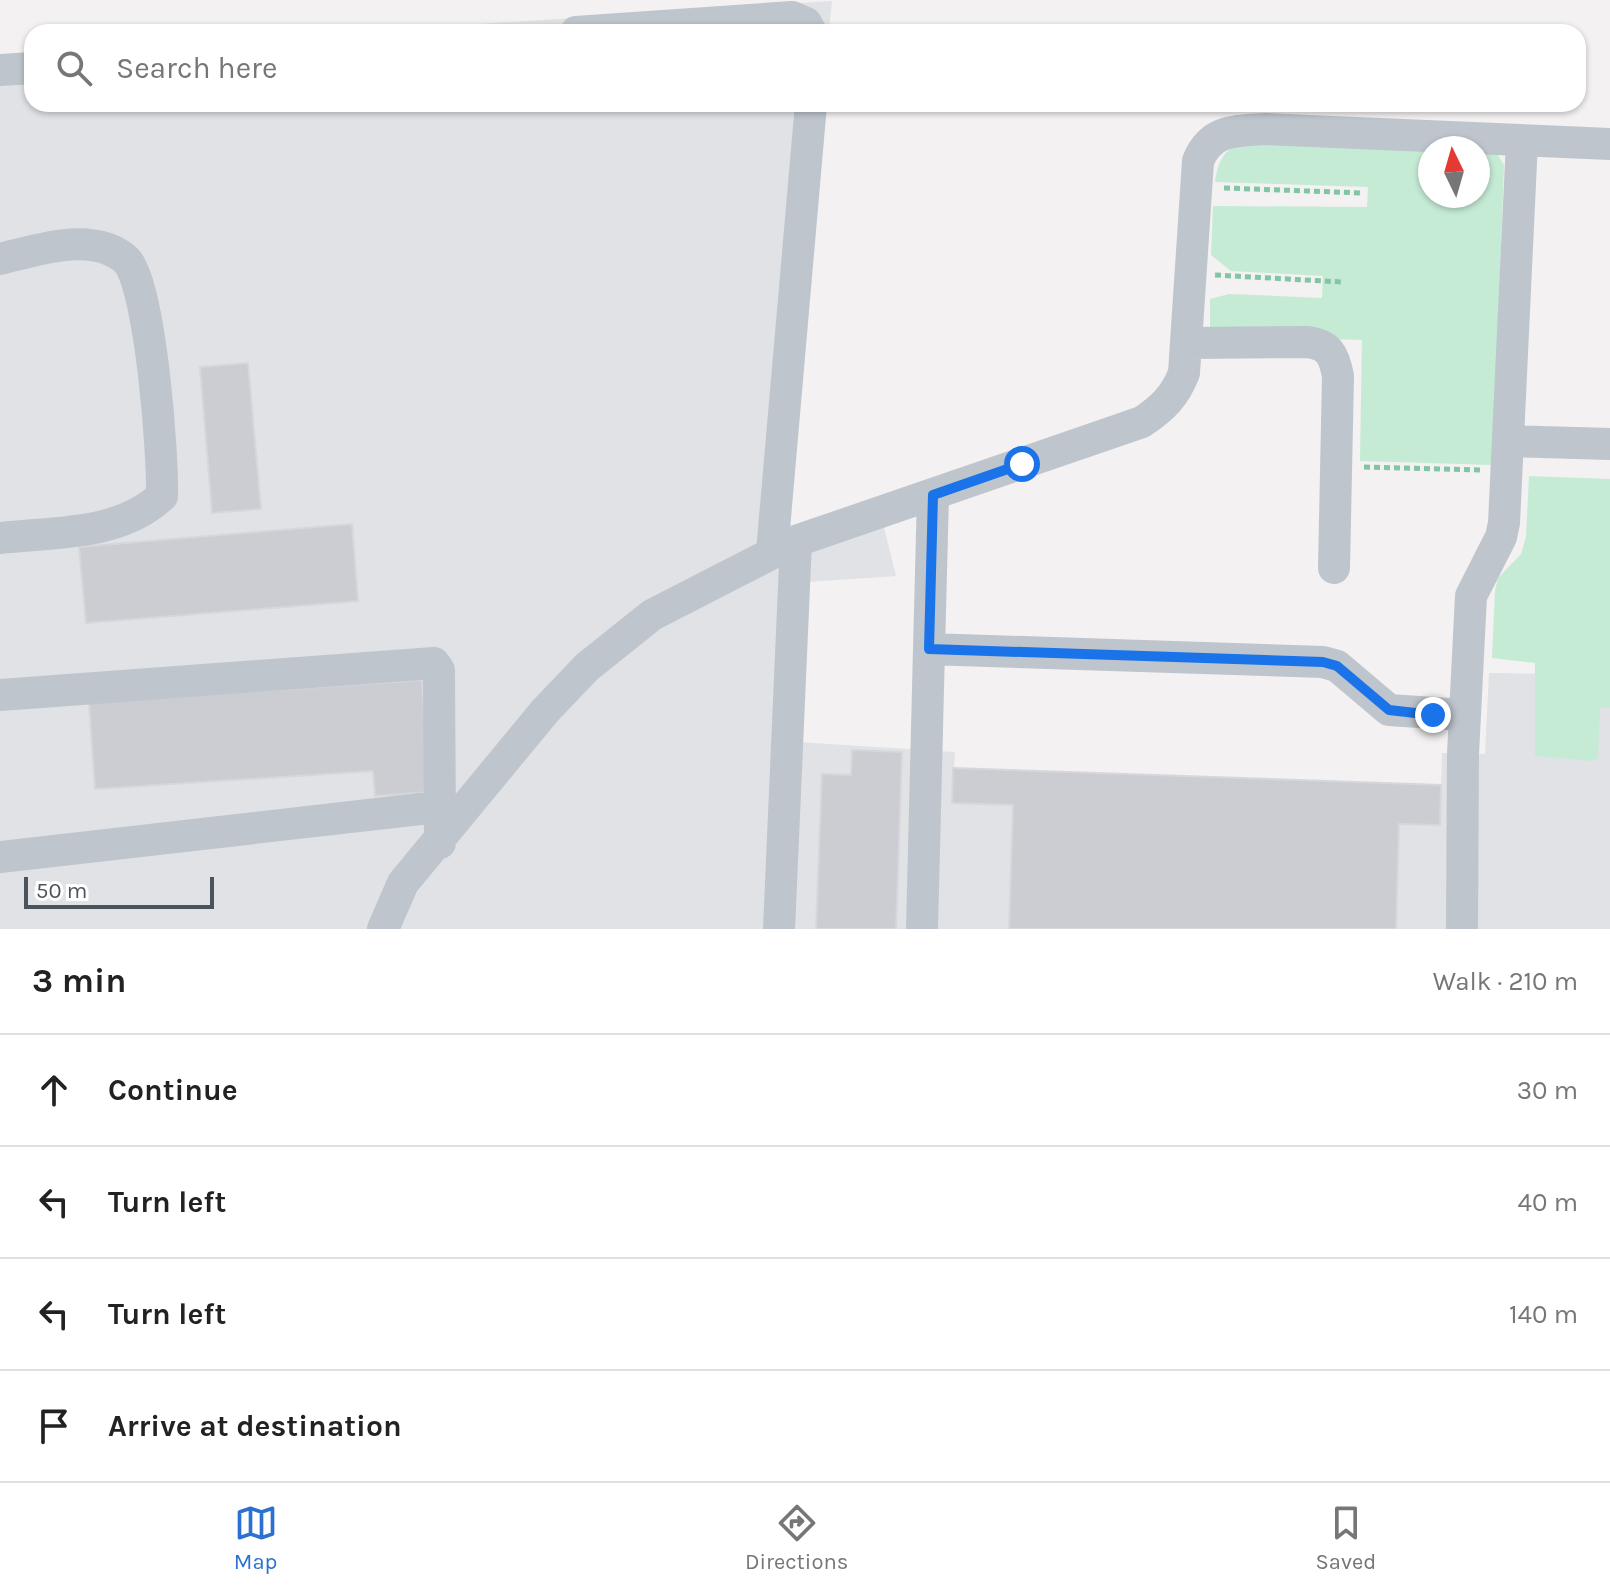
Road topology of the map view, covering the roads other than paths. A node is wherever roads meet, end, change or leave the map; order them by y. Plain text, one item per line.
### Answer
1 (691, 24) edge
2 (807, 24) edge
3 (24, 68) edge
4 (0, 70) edge
5 (811, 112) edge
6 (1522, 141) junction
7 (1610, 144) edge
8 (0, 259) edge
9 (1187, 343) junction
10 (1610, 444) edge
11 (1507, 456) junction
12 (933, 495) junction
13 (0, 538) edge
14 (784, 546) junction
15 (1334, 568) dead end
16 (929, 649) junction
17 (0, 695) edge
18 (1464, 715) junction
19 (438, 807) junction
20 (440, 843) junction
21 (0, 857) edge
22 (383, 929) edge
23 (779, 929) edge
24 (922, 929) edge
25 (1462, 929) edge

1 - 2 street
3 - 4 street
5 - 14 street
6 - 7 street
6 - 9 street
6 - 11 street
8 - 13 street
9 - 12 street
9 - 15 street
10 - 11 street
11 - 18 street
12 - 14 street
12 - 16 street
14 - 20 street
14 - 23 street
16 - 18 street
16 - 24 street
17 - 19 street
18 - 25 street
19 - 20 street
19 - 21 street
20 - 22 street

